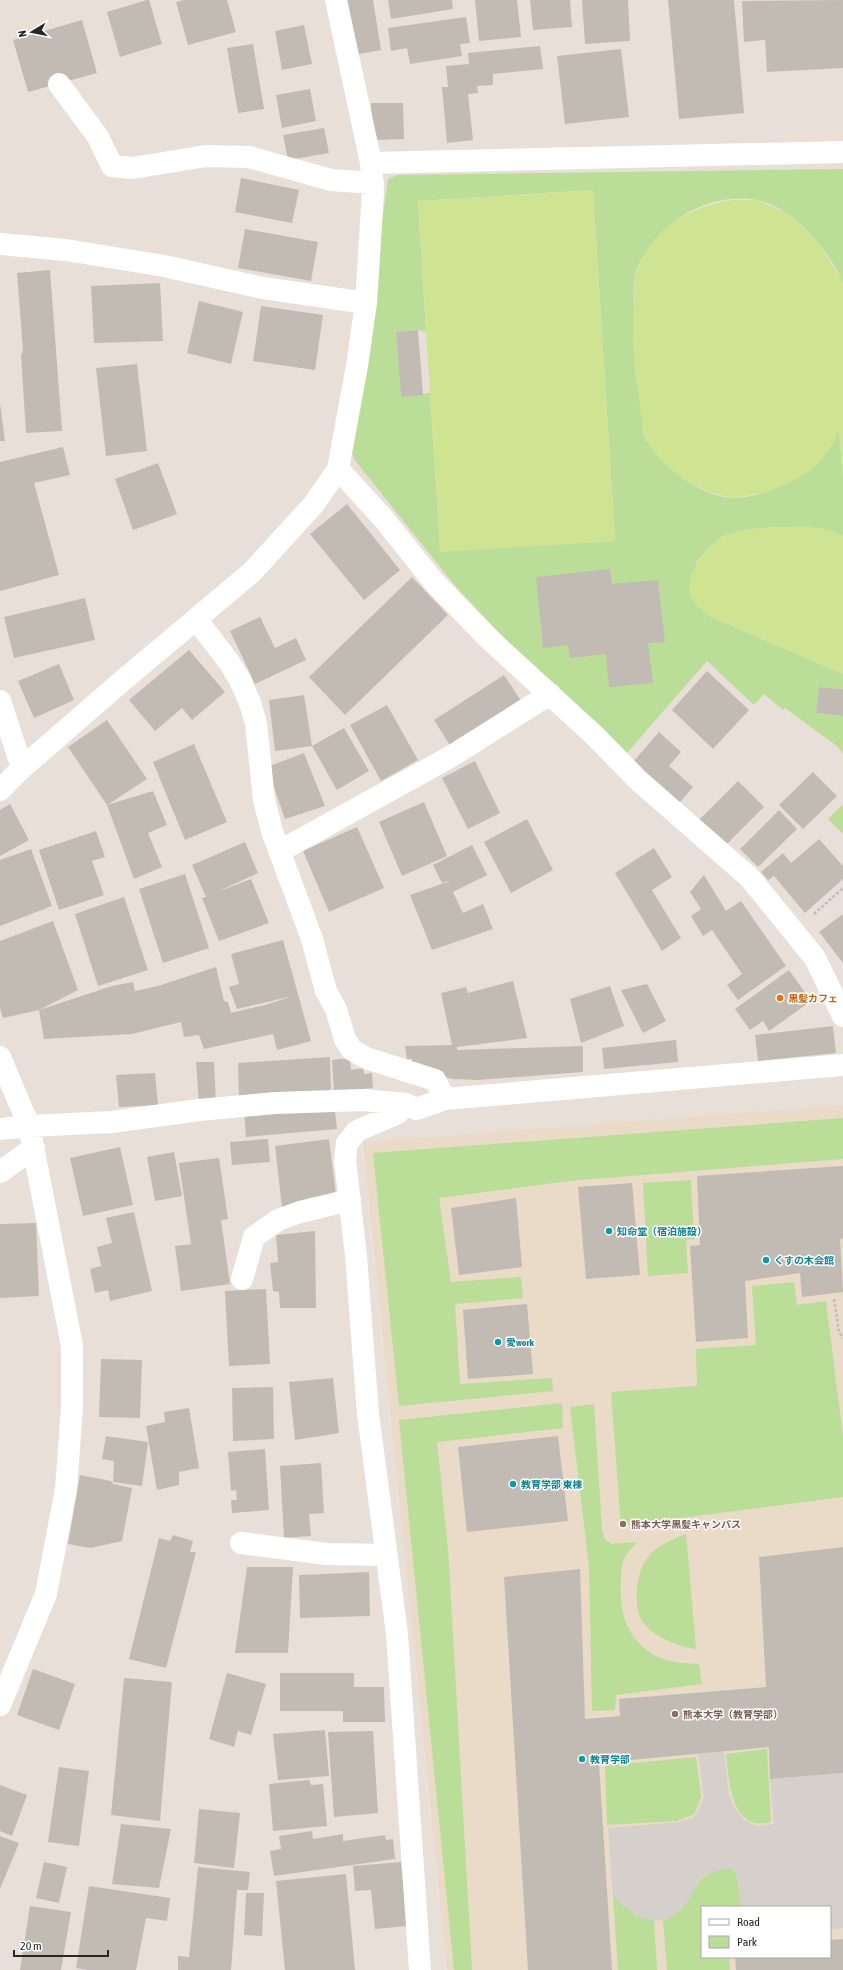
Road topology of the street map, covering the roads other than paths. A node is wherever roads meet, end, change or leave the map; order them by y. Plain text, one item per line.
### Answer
1 (336, 0) edge
2 (59, 84) dead end
3 (843, 152) edge
4 (372, 173) junction
5 (0, 244) edge
6 (366, 303) junction
7 (338, 469) junction
8 (196, 619) junction
9 (550, 694) junction
10 (0, 701) edge
11 (22, 768) junction
12 (0, 790) edge
13 (280, 851) junction
14 (843, 1016) edge
15 (0, 1057) edge
16 (843, 1065) edge
17 (445, 1099) junction
18 (406, 1104) junction
19 (29, 1126) junction
20 (0, 1129) edge
21 (34, 1148) junction
22 (0, 1172) edge
23 (350, 1200) junction
24 (242, 1279) dead end
25 (241, 1543) dead end
26 (386, 1555) junction
27 (0, 1705) edge
28 (420, 1970) edge

1 - 4 street
2 - 4 street
3 - 4 street
4 - 6 street
5 - 6 street
6 - 7 street
7 - 8 street
7 - 9 street
8 - 11 street
8 - 13 street
9 - 13 street
9 - 14 street
10 - 11 street
11 - 12 street
13 - 17 street
15 - 19 street
16 - 17 street
17 - 18 street
18 - 19 street
18 - 23 street
19 - 20 street
19 - 21 street
21 - 22 street
21 - 27 street
23 - 24 street
23 - 26 street
25 - 26 street
26 - 28 street

